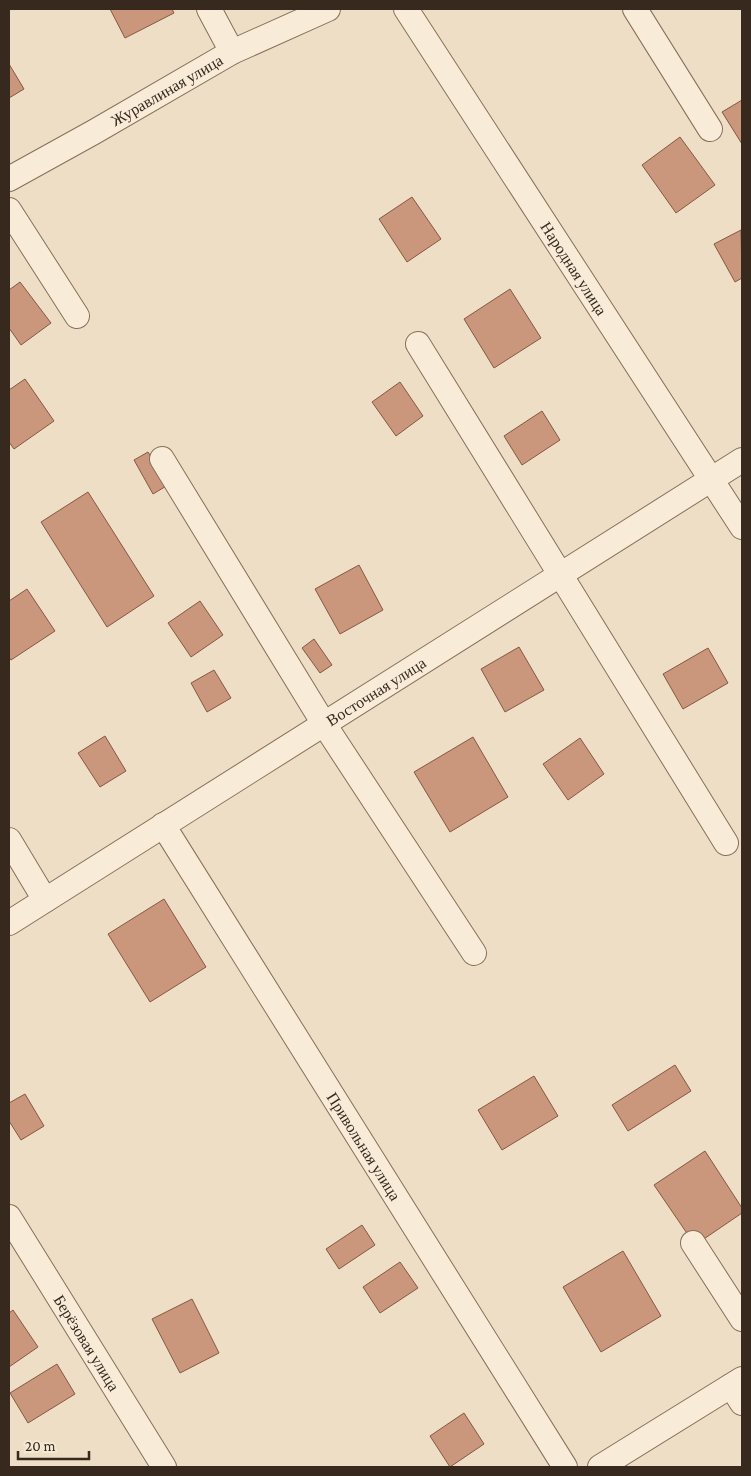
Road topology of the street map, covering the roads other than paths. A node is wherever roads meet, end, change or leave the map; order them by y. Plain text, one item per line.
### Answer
1 (209, 9) edge
2 (328, 9) edge
3 (406, 9) edge
4 (635, 9) edge
5 (232, 52) junction
6 (710, 129) dead end
7 (9, 179) edge
8 (9, 210) edge
9 (76, 316) dead end
10 (418, 344) dead end
11 (162, 459) dead end
12 (742, 460) edge
13 (712, 479) junction
14 (742, 527) edge
15 (562, 574) junction
16 (324, 724) junction
17 (163, 825) junction
18 (9, 840) edge
19 (726, 842) dead end
20 (45, 900) junction
21 (9, 923) edge
22 (474, 953) dead end
23 (9, 1218) edge
24 (693, 1243) dead end
25 (742, 1319) edge
26 (738, 1389) edge
27 (164, 1467) edge
28 (566, 1467) edge
29 (600, 1467) edge

1 - 5 street
2 - 5 street, Журавлиная улица
3 - 13 street, Народная улица
4 - 6 street
5 - 7 street, Журавлиная улица
8 - 9 street
10 - 15 street
11 - 16 street
12 - 13 street, Восточная улица
13 - 14 street, Народная улица
13 - 15 street, Восточная улица
15 - 16 street, Восточная улица
15 - 19 street
16 - 17 street, Восточная улица
16 - 22 street
17 - 20 street, Восточная улица
17 - 28 street, Привольная улица
18 - 20 street
20 - 21 street, Восточная улица
23 - 27 street, Берёзовая улица
24 - 25 street
26 - 29 street

